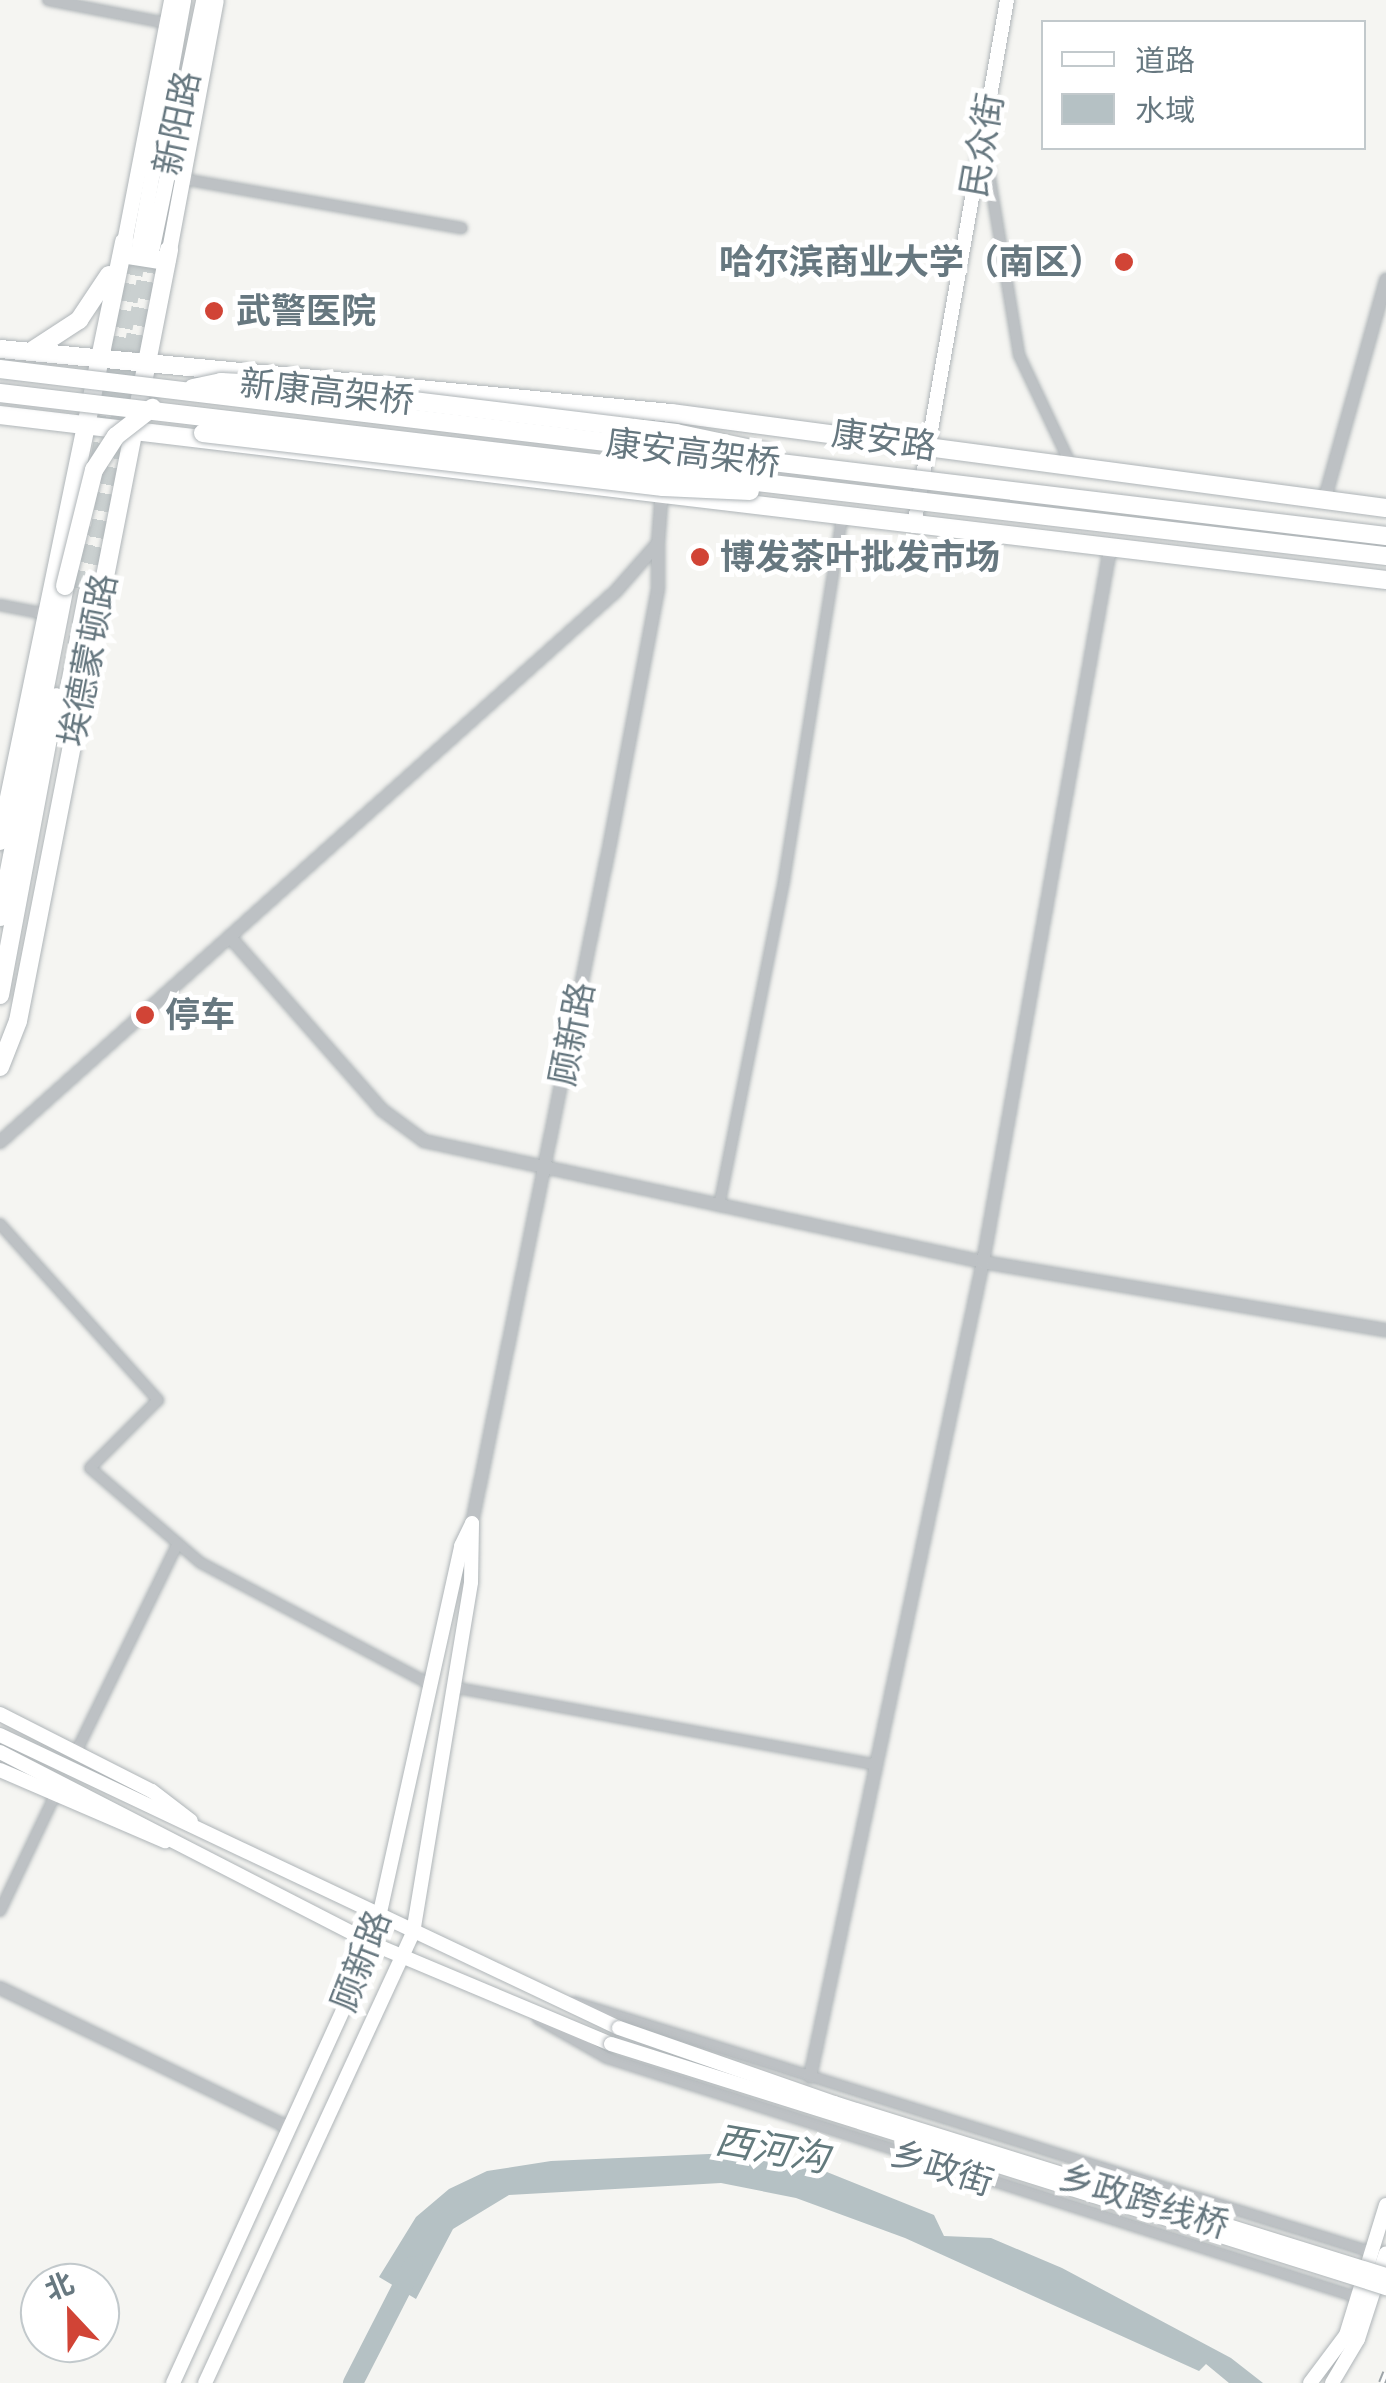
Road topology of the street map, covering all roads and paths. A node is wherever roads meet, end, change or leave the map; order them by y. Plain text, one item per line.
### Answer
1 (48, 0) edge
2 (171, 0) edge
3 (183, 0) edge
4 (202, 0) edge
5 (216, 0) edge
6 (1007, 0) edge
7 (166, 23) junction
8 (983, 141) junction
9 (183, 179) junction
10 (462, 228) dead end
11 (142, 249) junction
12 (1386, 280) edge
13 (0, 347) edge
14 (26, 352) junction
15 (95, 358) junction
16 (148, 363) junction
17 (0, 369) edge
18 (0, 393) edge
19 (0, 405) edge
20 (672, 413) junction
21 (0, 415) edge
22 (68, 423) junction
23 (136, 434) junction
24 (930, 446) junction
25 (1073, 468) junction
26 (662, 497) junction
27 (982, 498) junction
28 (1324, 501) junction
29 (1386, 508) edge
30 (842, 518) junction
31 (914, 526) junction
32 (1386, 536) edge
33 (658, 543) junction
34 (1110, 549) junction
35 (1386, 556) edge
36 (1386, 580) edge
37 (0, 606) edge
38 (46, 614) junction
39 (0, 841) edge
40 (0, 917) edge
41 (230, 937) junction
42 (0, 996) edge
43 (0, 1064) edge
44 (0, 1142) edge
45 (546, 1166) junction
46 (719, 1206) junction
47 (0, 1224) edge
48 (983, 1262) junction
49 (1386, 1330) edge
50 (472, 1523) junction
51 (178, 1543) junction
52 (430, 1684) junction
53 (452, 1687) junction
54 (0, 1714) edge
55 (0, 1735) edge
56 (78, 1750) junction
57 (0, 1752) edge
58 (876, 1765) junction
59 (0, 1770) edge
60 (55, 1795) junction
61 (156, 1819) junction
62 (220, 1842) junction
63 (207, 1858) junction
64 (0, 1911) edge
65 (382, 1920) junction
66 (413, 1933) junction
67 (373, 1944) junction
68 (401, 1956) junction
69 (0, 1988) edge
70 (540, 1993) junction
71 (533, 2016) junction
72 (619, 2028) joint
73 (810, 2077) junction
74 (290, 2128) junction
75 (1386, 2206) edge
76 (1380, 2253) edge
77 (1386, 2275) edge
78 (1386, 2288) edge
79 (1360, 2298) junction
80 (1315, 2377) edge
81 (175, 2379) edge
82 (207, 2380) edge
83 (1333, 2382) edge

1 - 7 street
2 - 7 main road
3 - 11 main road, 新阳路
4 - 11 main road, 新阳路
5 - 9 main road
6 - 8 main road, 民众街
7 - 11 main road
8 - 24 main road, 民众街
8 - 25 street
9 - 10 street
9 - 11 main road
11 - 14 highway
11 - 15 highway, 埃德蒙顿路
11 - 16 highway, 埃德蒙顿路
12 - 28 street
13 - 14 highway, 康安路
14 - 15 highway, 康安路
15 - 16 highway, 康安路
15 - 38 highway, 埃德蒙顿路
16 - 20 highway, 康安路
16 - 43 highway, 埃德蒙顿路
17 - 27 highway, 康安高架桥, bridge
18 - 27 highway, 康安高架桥, bridge
19 - 22 highway
20 - 24 highway, 康安路
20 - 26 street, 顾新路
21 - 22 highway
22 - 23 highway
23 - 26 highway
23 - 27 highway, bridge
24 - 25 highway, 康安路
24 - 31 main road, 民众街
25 - 28 highway, 康安路
26 - 30 highway
26 - 33 street, 顾新路
27 - 32 highway, 康安高架桥, bridge
27 - 35 highway, 康安高架桥, bridge
27 - 40 highway, 新康高架桥, bridge
28 - 29 highway, 康安路
30 - 31 highway
30 - 46 street
31 - 34 highway
33 - 41 street
33 - 45 street, 顾新路
34 - 36 highway
34 - 48 street
37 - 38 street
38 - 39 highway, 埃德蒙顿路
41 - 44 street
41 - 45 street
42 - 43 highway, 埃德蒙顿路
45 - 46 street
45 - 50 street, 顾新路
46 - 48 street
47 - 51 street
48 - 49 street
48 - 58 street
50 - 52 main road, 顾新路
50 - 53 main road, 顾新路
51 - 52 street
51 - 56 street
52 - 65 main road, 顾新路
53 - 58 street
53 - 66 main road, 顾新路
54 - 56 main road, 乡政街
55 - 61 main road
56 - 62 main road, 乡政街
57 - 61 main road
58 - 73 street
59 - 60 main road, 乡政街
60 - 63 main road, 乡政街
60 - 64 street
61 - 62 main road, 乡政街
61 - 63 main road, 乡政街
62 - 65 main road, 乡政街
63 - 67 main road, 乡政街
65 - 66 main road, 乡政街
65 - 67 main road, 顾新路
66 - 68 main road, 顾新路
66 - 70 main road, 乡政街
67 - 68 main road, 乡政街
67 - 74 main road, 顾新路
68 - 71 main road, 乡政街
68 - 82 main road, 顾新路
69 - 74 street
70 - 72 main road, 乡政街
70 - 73 street, 乡政街
71 - 78 main road, 乡政街, bridge
71 - 79 street, 乡政街
72 - 77 main road, 乡政跨线桥, bridge
73 - 76 street, 乡政街
74 - 81 main road, 顾新路
75 - 76 main road
76 - 79 main road
76 - 83 main road
79 - 80 main road

